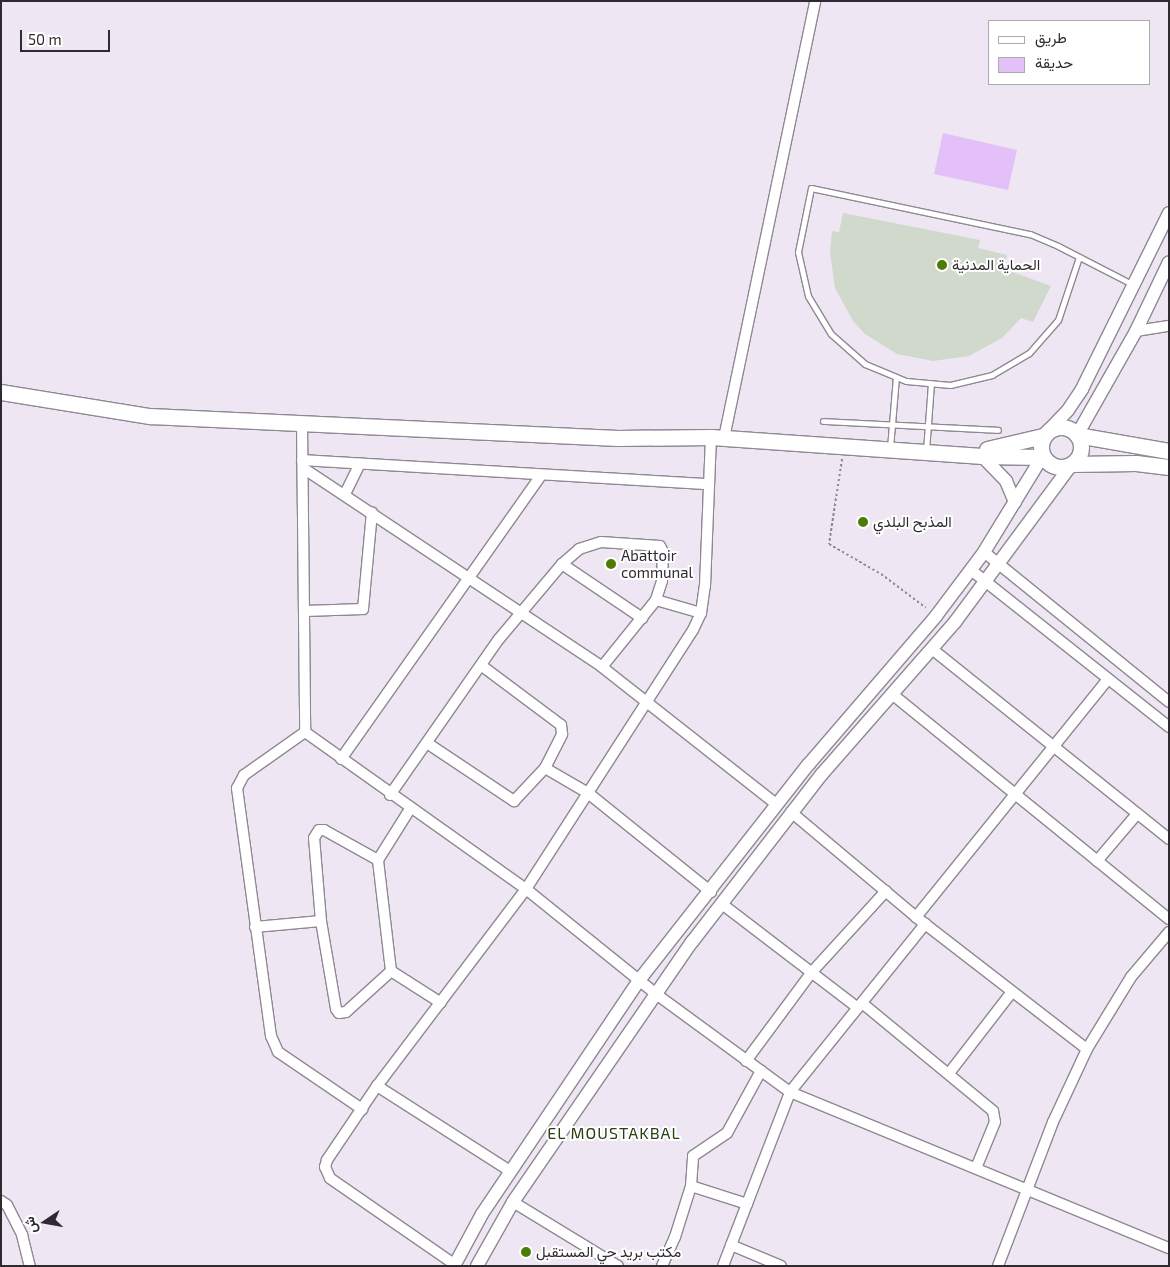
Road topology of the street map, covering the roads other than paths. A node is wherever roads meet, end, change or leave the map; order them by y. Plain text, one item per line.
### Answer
1 (816, 1) edge
2 (1169, 213) edge
3 (1080, 257) junction
4 (1169, 262) edge
5 (1134, 284) junction
6 (1169, 326) edge
7 (1136, 331) junction
8 (896, 377) junction
9 (931, 383) junction
10 (1, 392) edge
11 (823, 421) dead end
12 (302, 423) junction
13 (893, 425) junction
14 (928, 427) junction
15 (998, 430) dead end
16 (1045, 433) junction
17 (1077, 435) junction
18 (718, 438) junction
19 (890, 449) junction
20 (926, 451) junction
21 (1169, 451) edge
22 (955, 453) junction
23 (982, 456) junction
24 (1042, 456) junction
25 (360, 463) junction
26 (302, 464) junction
27 (1072, 464) junction
28 (1169, 468) edge
29 (541, 476) junction
30 (708, 484) junction
31 (344, 494) junction
32 (1015, 502) junction
33 (372, 512) junction
34 (984, 552) junction
35 (562, 564) junction
36 (999, 565) junction
37 (971, 570) junction
38 (470, 578) junction
39 (986, 583) junction
40 (656, 600) junction
41 (305, 611) junction
42 (521, 611) junction
43 (701, 613) junction
44 (642, 618) junction
45 (932, 649) junction
46 (482, 666) junction
47 (602, 668) junction
48 (1108, 679) junction
49 (892, 694) junction
50 (1160, 695) junction
51 (650, 702) junction
52 (1169, 702) edge
53 (1148, 710) junction
54 (1169, 727) edge
55 (304, 732) junction
56 (427, 743) junction
57 (1052, 747) junction
58 (341, 759) junction
59 (544, 768) junction
60 (588, 793) junction
61 (390, 795) junction
62 (1015, 795) junction
63 (776, 804) junction
64 (410, 809) junction
65 (792, 812) junction
66 (1137, 814) junction
67 (1169, 839) edge
68 (378, 860) junction
69 (1097, 860) junction
70 (526, 889) junction
71 (886, 891) junction
72 (711, 892) junction
73 (722, 904) junction
74 (1169, 919) edge
75 (921, 921) junction
76 (321, 922) junction
77 (255, 927) junction
78 (1169, 932) edge
79 (391, 971) junction
80 (810, 973) junction
81 (640, 979) junction
82 (1011, 993) junction
83 (656, 994) junction
84 (440, 1003) junction
85 (860, 1005) junction
86 (1087, 1049) junction
87 (746, 1061) junction
88 (761, 1071) junction
89 (950, 1072) junction
90 (377, 1086) junction
91 (790, 1092) junction
92 (362, 1109) junction
93 (976, 1168) junction
94 (510, 1171) junction
95 (690, 1186) junction
96 (1026, 1189) junction
97 (1, 1201) edge
98 (513, 1202) junction
99 (747, 1204) junction
100 (731, 1245) junction
101 (1169, 1248) edge
102 (454, 1265) edge
103 (30, 1266) edge
104 (478, 1266) edge
105 (618, 1266) edge
106 (662, 1266) edge
107 (723, 1266) edge
108 (782, 1266) edge
109 (998, 1266) edge

1 - 18 street
2 - 5 street
3 - 5 lane
3 - 8 lane
3 - 9 lane
4 - 7 street
5 - 16 street
6 - 7 street
7 - 17 street
8 - 9 lane
8 - 13 lane
9 - 14 lane
10 - 12 main road
11 - 13 lane
12 - 18 main road
12 - 26 street
13 - 14 lane
13 - 19 lane
14 - 15 lane
14 - 20 lane
16 - 17 main road
16 - 22 main road
16 - 24 main road
17 - 21 main road
17 - 27 main road
18 - 19 main road
18 - 30 street
19 - 20 main road
20 - 22 main road
22 - 23 main road
23 - 24 main road
23 - 32 street
24 - 27 main road
24 - 32 street
25 - 26 street
25 - 29 street
25 - 31 street
26 - 31 street
26 - 41 street
27 - 28 main road
27 - 36 street
29 - 30 street
29 - 38 street
30 - 43 street
31 - 33 street
32 - 34 street
33 - 38 street
33 - 41 street
34 - 36 street
34 - 37 street
35 - 40 street
35 - 42 street
35 - 44 street
36 - 39 street
36 - 50 street
37 - 39 street
37 - 63 street
38 - 42 street
38 - 58 street
39 - 45 street
39 - 48 street
40 - 43 street
40 - 44 street
41 - 55 street
42 - 46 street
42 - 47 street
43 - 51 street
44 - 47 street
45 - 49 street
45 - 57 street
46 - 56 street
46 - 59 street
47 - 51 street
48 - 53 street
48 - 57 street
49 - 62 street
49 - 65 street
50 - 52 street
50 - 53 street
51 - 60 street
51 - 63 street
53 - 54 street
55 - 58 street
55 - 77 street
56 - 59 street
56 - 61 street
57 - 62 street
57 - 66 street
58 - 61 street
59 - 60 street
60 - 70 street
60 - 72 street
61 - 64 street
62 - 69 street
62 - 75 street
63 - 72 street
64 - 68 street
64 - 70 street
65 - 71 street
65 - 73 street
66 - 67 street
66 - 69 street
68 - 76 street
68 - 79 street
69 - 74 street
70 - 81 street
70 - 84 street
71 - 75 street
71 - 80 street
72 - 81 street
73 - 80 street
73 - 83 street
75 - 82 street
75 - 85 street
76 - 77 street
76 - 79 street
77 - 92 street
78 - 86 street
79 - 84 street
80 - 85 street
80 - 87 street
81 - 83 street
81 - 94 street
82 - 86 street
82 - 89 street
83 - 87 street
83 - 98 street
84 - 90 street
85 - 89 street
85 - 91 street
86 - 96 street
87 - 88 street
88 - 91 street
88 - 95 street
89 - 93 street
90 - 92 street
90 - 94 street
91 - 93 street
91 - 99 street
92 - 102 street
93 - 96 street
94 - 102 street
95 - 99 street
95 - 106 street
96 - 101 street
96 - 109 street
97 - 103 street
98 - 104 street
98 - 105 street
99 - 100 street
100 - 107 street
100 - 108 street

